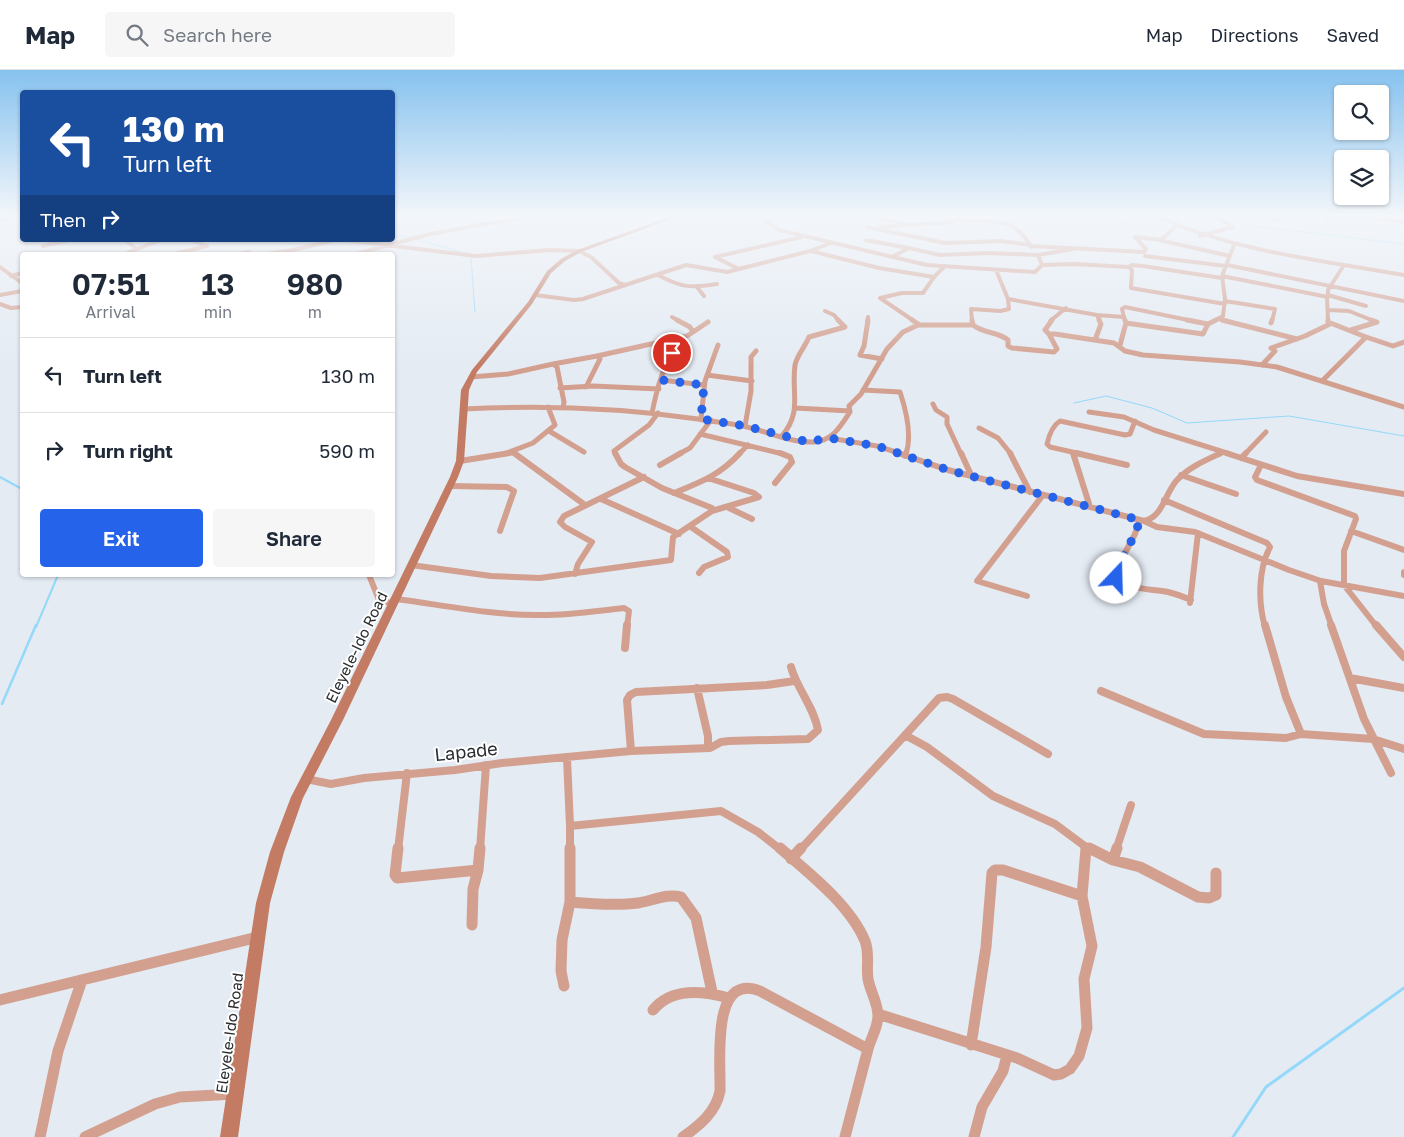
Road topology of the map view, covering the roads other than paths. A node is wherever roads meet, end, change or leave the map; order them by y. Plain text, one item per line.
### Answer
1 (1227, 266) edge
2 (0, 267) edge
3 (555, 267) edge
4 (601, 267) edge
5 (681, 267) edge
6 (699, 267) edge
7 (734, 267) edge
8 (748, 267) edge
9 (874, 267) edge
10 (944, 267) edge
11 (955, 267) edge
12 (1040, 267) edge
13 (1125, 267) edge
14 (1129, 267) joint
15 (1149, 267) edge
16 (1231, 267) edge
17 (1343, 267) edge
18 (1355, 267) edge
19 (739, 269) junction
20 (996, 270) junction
21 (20, 274) edge
22 (658, 275) junction
23 (1404, 275) edge
24 (11, 276) junction
25 (934, 277) junction
26 (1222, 277) junction
27 (20, 281) edge
28 (717, 284) dead end
29 (625, 285) junction
30 (1331, 286) junction
31 (697, 287) junction
32 (20, 291) edge
33 (0, 295) edge
34 (535, 295) junction
35 (704, 296) dead end
36 (1328, 296) junction
37 (1008, 299) junction
38 (1404, 301) edge
39 (1225, 302) junction
40 (0, 304) edge
41 (1366, 306) dead end
42 (20, 307) edge
43 (1066, 308) junction
44 (12, 309) junction
45 (1329, 310) junction
46 (0, 312) edge
47 (825, 312) dead end
48 (1097, 315) junction
49 (672, 317) dead end
50 (868, 317) dead end
51 (1124, 317) junction
52 (1218, 320) junction
53 (708, 322) dead end
54 (1126, 323) junction
55 (1271, 323) dead end
56 (1208, 324) junction
57 (1330, 324) junction
58 (920, 325) junction
59 (973, 325) junction
60 (1349, 330) junction
61 (693, 332) junction
62 (1050, 334) junction
63 (1366, 337) junction
64 (1298, 339) junction
65 (677, 340) junction
66 (1095, 340) junction
67 (1404, 342) edge
68 (718, 345) dead end
69 (1120, 345) junction
70 (756, 351) dead end
71 (597, 356) junction
72 (882, 360) junction
73 (553, 364) junction
74 (1262, 365) junction
75 (707, 375) junction
76 (471, 377) junction
77 (661, 380) junction
78 (752, 381) junction
79 (1322, 381) junction
80 (704, 385) junction
81 (586, 387) junction
82 (560, 388) junction
83 (659, 389) junction
84 (863, 390) junction
85 (933, 404) dead end
86 (548, 407) junction
87 (1404, 407) edge
88 (563, 408) junction
89 (795, 408) junction
90 (464, 409) junction
91 (850, 411) junction
92 (1089, 412) dead end
93 (655, 413) junction
94 (701, 419) junction
95 (711, 420) junction
96 (1136, 421) junction
97 (745, 426) junction
98 (979, 428) dead end
99 (549, 431) junction
100 (1266, 432) dead end
101 (700, 434) junction
102 (781, 436) junction
103 (829, 438) junction
104 (748, 445) junction
105 (584, 452) dead end
106 (1223, 452) junction
107 (514, 453) junction
108 (1073, 453) junction
109 (905, 456) junction
110 (1241, 458) junction
111 (460, 461) junction
112 (660, 465) dead end
113 (1127, 465) dead end
114 (1261, 465) junction
115 (1181, 475) junction
116 (972, 476) junction
117 (644, 477) junction
118 (708, 478) junction
119 (775, 483) dead end
120 (450, 486) junction
121 (1030, 492) junction
122 (674, 493) junction
123 (1236, 494) dead end
124 (1404, 494) edge
125 (1043, 495) junction
126 (601, 499) junction
127 (1164, 500) junction
128 (585, 505) junction
129 (726, 507) junction
130 (1090, 507) junction
131 (712, 511) junction
132 (752, 519) dead end
133 (1142, 520) junction
134 (691, 527) junction
135 (500, 531) dead end
136 (1351, 531) junction
137 (1198, 533) junction
138 (679, 534) junction
139 (1404, 550) edge
140 (1263, 560) junction
141 (410, 565) junction
142 (699, 573) dead end
143 (575, 574) junction
144 (370, 577) edge
145 (1320, 581) junction
146 (1344, 585) junction
147 (1026, 596) dead end
148 (1404, 596) edge
149 (395, 601) junction
150 (624, 648) dead end
151 (1404, 657) edge
152 (791, 667) dead end
153 (1350, 678) junction
154 (794, 681) junction
155 (697, 688) junction
156 (1404, 688) edge
157 (1101, 691) dead end
158 (1301, 734) junction
159 (905, 735) junction
160 (1373, 739) junction
161 (708, 748) junction
162 (1404, 749) edge
163 (631, 751) junction
164 (1048, 754) dead end
165 (567, 758) junction
166 (486, 765) junction
167 (407, 773) junction
168 (1391, 773) dead end
169 (306, 779) junction
170 (1131, 805) dead end
171 (570, 826) junction
172 (1086, 847) junction
173 (791, 859) junction
174 (1113, 860) junction
175 (478, 870) junction
176 (1216, 873) dead end
177 (1082, 896) junction
178 (570, 902) junction
179 (472, 926) dead end
180 (258, 937) junction
181 (82, 980) junction
182 (564, 986) dead end
183 (712, 992) junction
184 (730, 998) junction
185 (0, 1000) edge
186 (653, 1010) dead end
187 (878, 1014) junction
188 (971, 1044) junction
189 (868, 1048) junction
190 (1007, 1055) junction
191 (235, 1094) junction
192 (40, 1137) edge
193 (86, 1137) edge
194 (229, 1137) edge
195 (683, 1137) edge
196 (845, 1137) edge
197 (974, 1137) edge

1 - 26 street
2 - 24 street
3 - 34 main road, Eleyele-Ido Road
4 - 29 street
5 - 22 street
6 - 19 street
7 - 19 street
8 - 19 street
9 - 25 street
10 - 25 street
11 - 20 street
12 - 20 street
13 - 14 street
14 - 39 street
15 - 26 street
16 - 30 street
17 - 30 street
18 - 23 street
20 - 37 street
21 - 24 street
22 - 29 street
22 - 31 street
24 - 27 street
25 - 58 street
26 - 36 street
26 - 39 street
28 - 31 street
29 - 34 street
30 - 36 street
30 - 38 street
31 - 35 street
32 - 33 street
34 - 76 main road, Eleyele-Ido Road
36 - 41 street
36 - 45 street
37 - 43 street
37 - 59 street
39 - 52 street
39 - 55 street
40 - 44 street
42 - 44 street
43 - 48 street
43 - 62 street
44 - 46 street
45 - 57 street
45 - 60 street
47 - 89 street
48 - 51 street
48 - 66 street
49 - 61 street
50 - 72 street
51 - 54 street
51 - 56 street
52 - 56 street
52 - 64 street
53 - 61 street
54 - 56 street
54 - 69 street
57 - 60 street
57 - 64 street
58 - 59 street
58 - 72 street
59 - 62 street
60 - 63 street
61 - 65 street
62 - 66 street
63 - 67 street
63 - 79 street
64 - 74 street
65 - 71 street
65 - 77 street
66 - 69 street
68 - 75 street
69 - 74 street
70 - 78 street
71 - 73 street
71 - 81 street
72 - 84 street
73 - 76 street
73 - 82 street
74 - 79 street
75 - 78 street
75 - 80 street
76 - 90 main road, Eleyele-Ido Road
77 - 80 street
77 - 83 street
78 - 97 street
79 - 87 street
80 - 94 street
81 - 82 street
81 - 83 street
82 - 88 street
83 - 93 street
84 - 91 street
84 - 109 street
85 - 116 street
86 - 88 street
86 - 90 street
86 - 99 street
88 - 93 street
89 - 91 street
89 - 102 street
90 - 111 main road, Eleyele-Ido Road
91 - 103 street
92 - 96 street
93 - 94 street
93 - 117 street
94 - 95 street
95 - 97 street
95 - 101 street
96 - 106 street
96 - 108 street
97 - 102 street
98 - 121 street
99 - 105 street
99 - 107 street
100 - 110 street
101 - 104 street
101 - 112 street
102 - 103 street
103 - 109 street
104 - 118 street
104 - 119 street
106 - 110 street
106 - 115 street
107 - 111 street
107 - 128 street
108 - 113 street
108 - 130 street
109 - 116 street
110 - 114 street
111 - 120 main road, Eleyele-Ido Road
114 - 124 street
114 - 136 street
115 - 123 street
115 - 127 street
116 - 121 street
117 - 122 street
117 - 126 street
118 - 122 street
118 - 129 street
120 - 135 street
120 - 141 main road, Eleyele-Ido Road
121 - 125 street
122 - 131 street
125 - 130 street
125 - 147 street
126 - 128 street
126 - 138 street
127 - 133 street
127 - 140 street
128 - 143 street
129 - 131 street
129 - 132 street
130 - 133 street
131 - 134 street
133 - 137 street
133 - 137 street
134 - 138 street
134 - 142 street
136 - 139 street
136 - 146 street
137 - 140 street
138 - 143 street
140 - 145 street
140 - 158 street
141 - 143 street
141 - 149 main road, Eleyele-Ido Road
144 - 149 street
145 - 146 street
145 - 153 street
146 - 148 street
146 - 151 street
149 - 150 street
149 - 169 main road, Eleyele-Ido Road
152 - 154 street
153 - 156 street
153 - 160 street
154 - 155 street
154 - 161 street, Lapade
155 - 161 street
155 - 163 street
157 - 158 street
158 - 160 street
159 - 164 street
159 - 172 street
159 - 173 street
160 - 162 street
160 - 168 street
161 - 163 street, Lapade
163 - 165 street, Lapade
165 - 166 street, Lapade
165 - 171 street
166 - 167 street, Lapade
166 - 175 street
167 - 169 street, Lapade
167 - 175 street
169 - 180 main road, Eleyele-Ido Road
170 - 174 street
171 - 173 street
171 - 178 street
172 - 174 street
172 - 177 street
173 - 187 street
174 - 176 street
175 - 179 street
177 - 188 street
177 - 190 street
178 - 182 street
178 - 183 street
180 - 181 street
180 - 191 main road, Eleyele-Ido Road
181 - 185 street
181 - 192 street
183 - 184 street
183 - 186 street
184 - 189 street
184 - 195 street
187 - 188 street
187 - 189 street
188 - 190 street
189 - 196 street
190 - 197 street
191 - 193 street
191 - 194 main road, Eleyele-Ido Road

